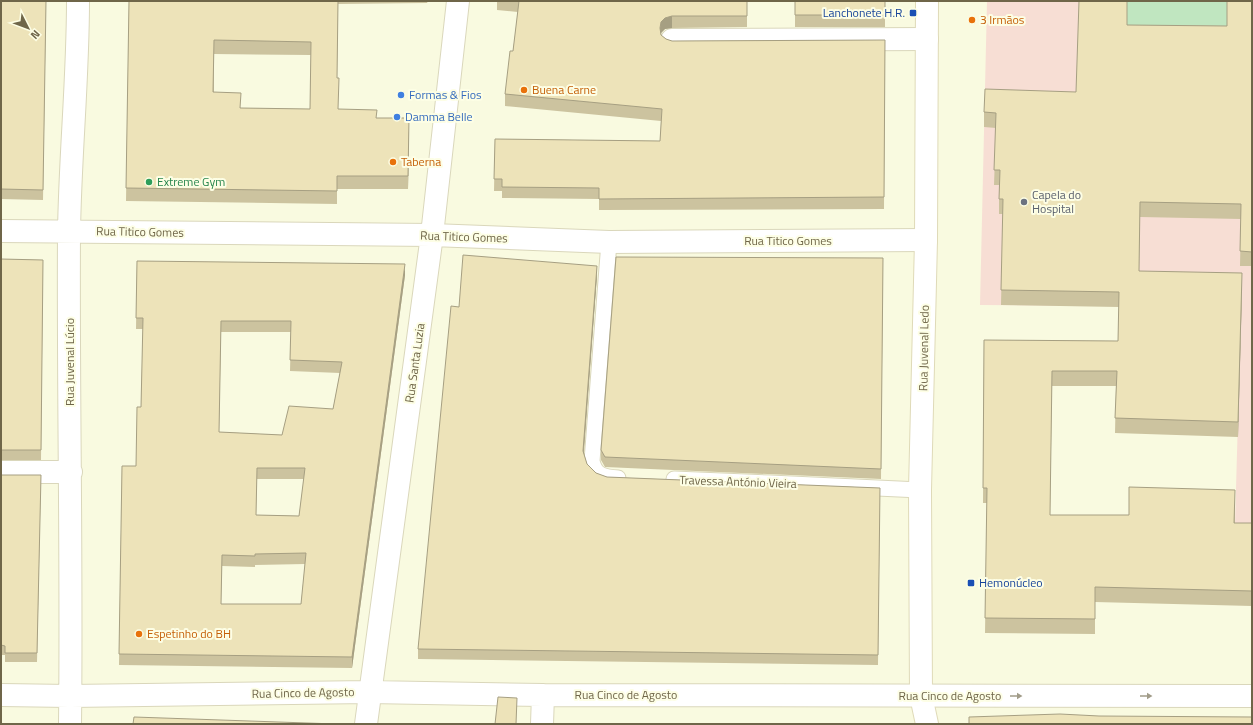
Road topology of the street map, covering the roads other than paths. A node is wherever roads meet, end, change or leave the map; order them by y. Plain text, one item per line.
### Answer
1 (78, 1) edge
2 (458, 1) edge
3 (927, 1) edge
4 (926, 39) junction
5 (672, 40) edge
6 (1, 231) edge
7 (70, 232) junction
8 (432, 235) junction
9 (926, 240) junction
10 (609, 242) junction
11 (1, 472) edge
12 (71, 472) junction
13 (630, 478) edge
14 (661, 479) edge
15 (920, 490) junction
16 (369, 692) junction
17 (1, 695) edge
18 (543, 695) junction
19 (70, 696) junction
20 (921, 696) junction
21 (1252, 696) edge
22 (70, 724) edge
23 (366, 724) edge
24 (542, 724) edge
25 (912, 724) edge
26 (927, 724) edge

1 - 7 street, Rua Juvenal Lúcio
2 - 8 street, Rua Santa Luzia
3 - 4 street, Rua Juvenal Ledo
4 - 5 street
4 - 9 street, Rua Juvenal Ledo
6 - 7 street, Rua Titico Gomes
7 - 8 street, Rua Titico Gomes
7 - 12 street, Rua Juvenal Lúcio
8 - 10 street, Rua Titico Gomes
8 - 16 street, Rua Santa Luzia
9 - 10 street, Rua Titico Gomes
9 - 15 street, Rua Juvenal Ledo
10 - 13 lane
11 - 12 street
12 - 19 street, Rua Juvenal Lúcio
14 - 15 lane, Travessa António Vieira
15 - 20 street, Rua Juvenal Ledo
16 - 18 street, Rua Cinco de Agosto
16 - 19 street, Rua Cinco de Agosto
16 - 23 street, Rua Santa Luzia
17 - 19 street, Rua Cinco de Agosto
18 - 20 street, Rua Cinco de Agosto
18 - 24 street
19 - 22 street, Rua Juvenal Lúcio
20 -> 21 street, Rua Cinco de Agosto
20 - 25 street, Rua Juvenal Ledo
20 - 26 street, Rua Juvenal Ledo

